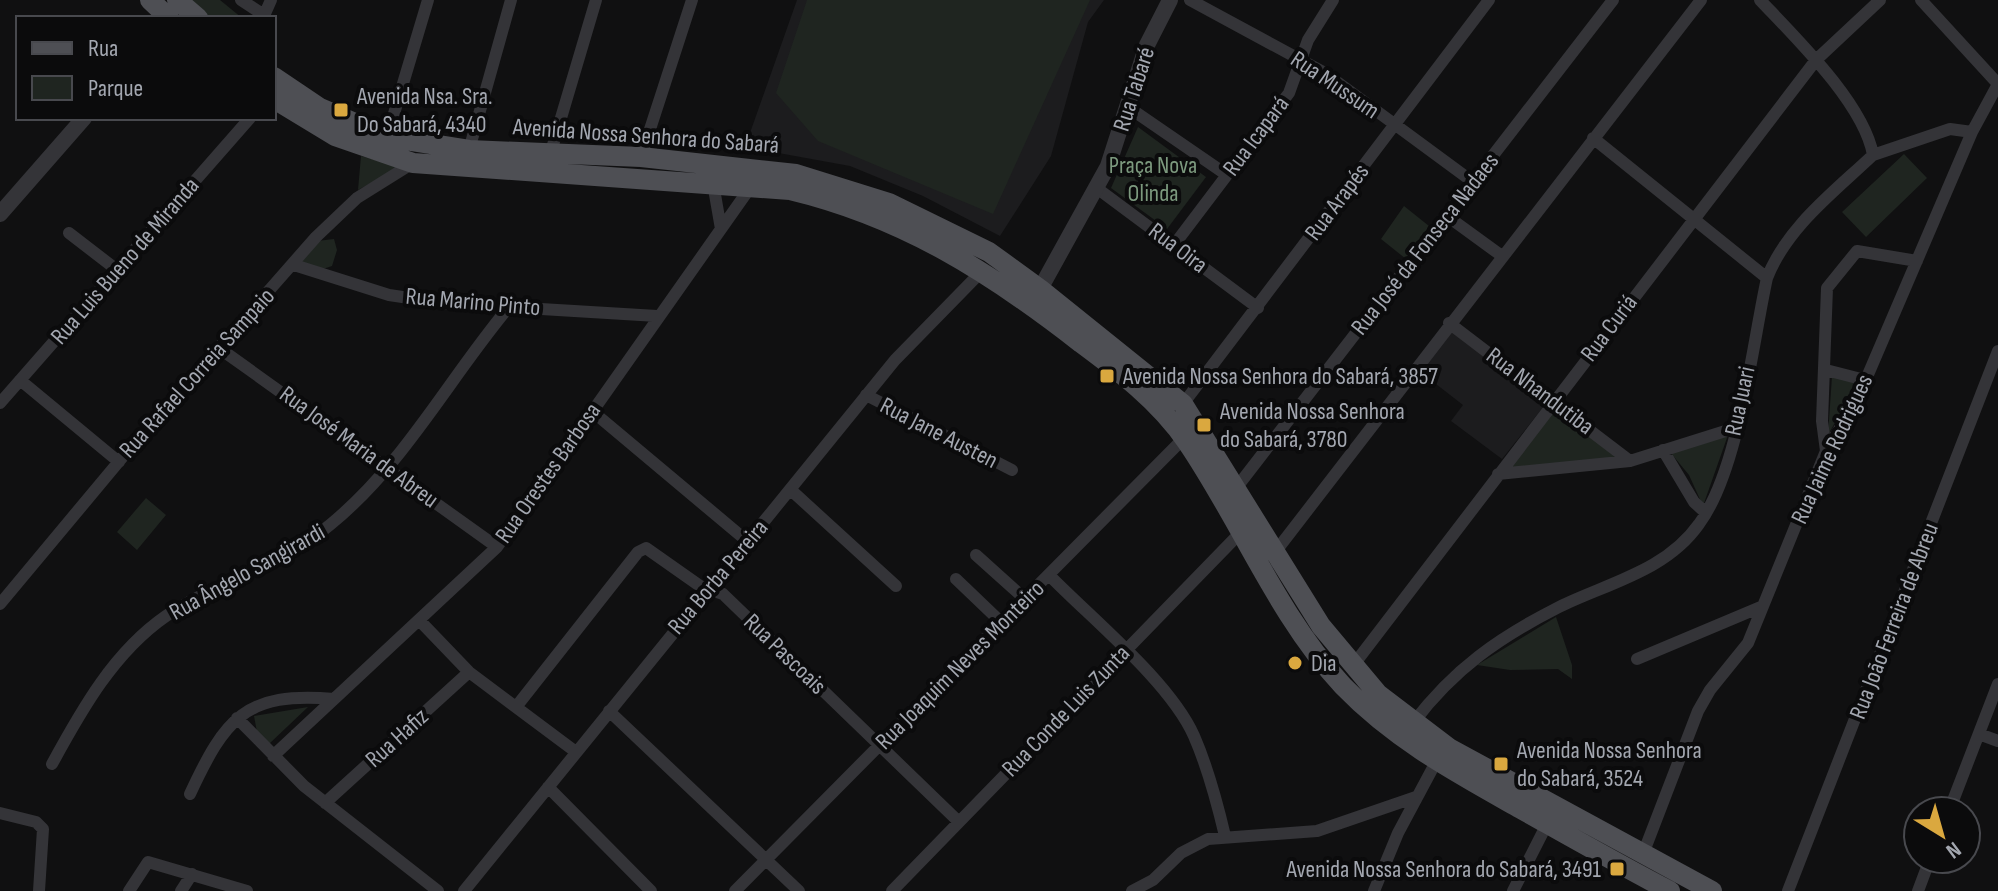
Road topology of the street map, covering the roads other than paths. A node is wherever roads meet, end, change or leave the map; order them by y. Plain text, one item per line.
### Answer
1 (150, 0) edge
2 (241, 0) edge
3 (428, 0) edge
4 (511, 0) edge
5 (596, 0) edge
6 (692, 0) edge
7 (1170, 0) edge
8 (1190, 0) edge
9 (1333, 0) edge
10 (1489, 0) edge
11 (1613, 0) edge
12 (1701, 0) edge
13 (1760, 0) edge
14 (1880, 0) edge
15 (1921, 0) edge
16 (182, 13) edge
17 (263, 16) edge
18 (1816, 60) junction
19 (1301, 61) junction
20 (276, 78) edge
21 (1998, 84) edge
22 (276, 100) edge
23 (1128, 107) junction
24 (82, 120) edge
25 (248, 120) edge
26 (1394, 125) junction
27 (1972, 132) junction
28 (387, 137) junction
29 (1593, 138) junction
30 (469, 150) junction
31 (550, 155) junction
32 (1873, 155) junction
33 (641, 157) junction
34 (413, 163) junction
35 (1227, 175) junction
36 (1473, 182) junction
37 (713, 183) junction
38 (752, 185) junction
39 (1098, 189) junction
40 (0, 214) edge
41 (1447, 216) junction
42 (1694, 217) junction
43 (721, 229) junction
44 (69, 233) dead end
45 (1174, 245) junction
46 (1502, 256) junction
47 (1917, 261) junction
48 (294, 265) junction
49 (117, 270) junction
50 (982, 271) junction
51 (1767, 278) junction
52 (1036, 297) junction
53 (508, 308) junction
54 (1258, 308) junction
55 (657, 316) junction
56 (1449, 323) junction
57 (219, 348) junction
58 (1998, 351) edge
59 (1826, 370) junction
60 (20, 380) junction
61 (1865, 380) junction
62 (866, 395) junction
63 (1554, 401) junction
64 (0, 403) edge
65 (1183, 404) junction
66 (592, 411) junction
67 (1735, 428) junction
68 (1184, 438) junction
69 (1663, 450) junction
70 (1826, 451) junction
71 (1630, 461) junction
72 (119, 462) junction
73 (391, 468) junction
74 (1012, 470) dead end
75 (1498, 474) junction
76 (1237, 487) junction
77 (792, 491) junction
78 (1706, 513) junction
79 (1241, 532) junction
80 (747, 541) junction
81 (497, 547) junction
82 (1276, 551) junction
83 (976, 555) dead end
84 (1050, 576) junction
85 (956, 579) dead end
86 (896, 586) dead end
87 (709, 588) junction
88 (1026, 600) junction
89 (0, 604) edge
90 (1763, 606) junction
91 (420, 621) junction
92 (1003, 624) junction
93 (1125, 651) junction
94 (1637, 659) dead end
95 (1352, 667) junction
96 (469, 672) junction
97 (1998, 684) edge
98 (334, 699) junction
99 (516, 707) junction
100 (609, 711) junction
101 (237, 718) junction
102 (1413, 723) junction
103 (1979, 734) junction
104 (1998, 741) edge
105 (879, 746) junction
106 (576, 752) junction
107 (273, 756) junction
108 (1436, 762) junction
109 (52, 764) dead end
110 (548, 787) junction
111 (1511, 793) junction
112 (190, 794) dead end
113 (1955, 795) edge
114 (1416, 797) junction
115 (325, 803) junction
116 (0, 813) edge
117 (959, 822) junction
118 (1547, 824) junction
119 (1225, 836) junction
120 (1643, 854) junction
121 (767, 859) junction
122 (192, 874) junction
123 (468, 886) edge
124 (1648, 886) edge
125 (1141, 890) edge
126 (39, 891) edge
127 (129, 891) edge
128 (181, 891) edge
129 (247, 891) edge
130 (438, 891) edge
131 (481, 891) edge
132 (651, 891) edge
133 (735, 891) edge
134 (799, 891) edge
135 (892, 891) edge
136 (1374, 891) edge
137 (1513, 891) edge
138 (1670, 891) edge
139 (1712, 891) edge
140 (1788, 891) edge

1 - 16 main road
2 - 17 street
3 - 28 street
4 - 30 street
5 - 31 street
6 - 33 street
7 - 23 street, Rua Tabaré
8 - 19 street, Rua Mussum
9 - 19 street, Rua Icapará
10 - 26 street, Rua Arapés
11 - 36 street, Rua José da Fonseca Nadaes
12 - 29 street
13 - 18 street
14 - 18 street, Rua Curiá
15 - 21 street
18 - 32 street
18 - 42 street, Rua Curiá
19 - 26 street, Rua Mussum
19 - 35 street, Rua Icapará
20 - 28 main road, Avenida Nossa Senhora do Sabará
21 - 27 street, Rua Jaime Rodrigues
22 - 34 main road, Avenida Nossa Senhora do Sabará
23 - 35 street
23 - 39 street, Rua Tabaré
24 - 40 street
25 - 49 street, Rua Luis Bueno de Miranda
26 - 36 street, Rua Mussum
26 - 54 street, Rua Arapés
27 - 32 street
27 - 47 street, Rua Jaime Rodrigues
28 - 30 main road, Avenida Nossa Senhora do Sabará
29 - 42 street
29 - 46 street
30 - 31 main road, Avenida Nossa Senhora do Sabará
31 - 33 main road, Avenida Nossa Senhora do Sabará
32 - 51 street, Rua Juari
33 - 52 main road, Avenida Nossa Senhora do Sabará
34 - 37 main road, Avenida Nossa Senhora do Sabará
34 - 48 street, Rua Rafael Correia Sampaio
35 - 45 street, Rua Icapará
36 - 41 street, Rua José da Fonseca Nadaes
37 - 38 main road, Avenida Nossa Senhora do Sabará
37 - 43 street
38 - 43 street, Rua Orestes Barbosa
38 - 50 main road, Avenida Nossa Senhora do Sabará
39 - 45 street, Rua Oira
39 - 52 street, Rua Tabaré
41 - 46 street
41 - 76 street, Rua José da Fonseca Nadaes
42 - 51 street
42 - 63 street, Rua Curiá
43 - 55 street, Rua Orestes Barbosa
44 - 49 street
45 - 54 street, Rua Oira
46 - 56 street
47 - 59 street
47 - 61 street, Rua Jaime Rodrigues
48 - 53 street, Rua Marino Pinto
48 - 57 street, Rua Rafael Correia Sampaio
49 - 60 street, Rua Luis Bueno de Miranda
50 - 52 main road, Avenida Nossa Senhora do Sabará
50 - 62 street, Rua Borba Pereira
51 - 67 street, Rua Juari
52 - 65 main road, Avenida Nossa Senhora do Sabará
52 - 68 main road, Avenida Nossa Senhora do Sabará
53 - 55 street, Rua Marino Pinto
53 - 73 street, Rua Ângelo Sangirardi
54 - 65 street, Rua Arapés
55 - 66 street, Rua Orestes Barbosa
56 - 63 street, Rua Nhandutiba
56 - 82 street
57 - 72 street, Rua Rafael Correia Sampaio
57 - 73 street, Rua José Maria de Abreu
58 - 140 street, Rua João Ferreira de Abreu
59 - 61 street
59 - 70 street
60 - 64 street, Rua Luis Bueno de Miranda
60 - 72 street
61 - 70 street, Rua Jaime Rodrigues
62 - 74 street, Rua Jane Austen
62 - 77 street, Rua Borba Pereira
63 - 71 street, Rua Nhandutiba
63 - 75 street, Rua Curiá
65 - 76 main road, Avenida Nossa Senhora do Sabará
66 - 80 street
66 - 81 street, Rua Orestes Barbosa
67 - 69 street
67 - 78 street, Rua Juari
68 - 79 main road, Avenida Nossa Senhora do Sabará
68 - 84 street, Rua Joaquim Neves Monteiro
69 - 71 street
69 - 78 street
70 - 90 street, Rua Jaime Rodrigues
71 - 75 street
72 - 89 street, Rua Rafael Correia Sampaio
73 - 81 street, Rua José Maria de Abreu
73 - 109 street, Rua Ângelo Sangirardi
75 - 95 street, Rua Curiá
76 - 82 main road, Avenida Nossa Senhora do Sabará
77 - 80 street, Rua Borba Pereira
77 - 86 street
78 - 102 street, Rua Juari
79 - 93 street, Rua Conde Luis Zunta
79 - 108 main road, Avenida Nossa Senhora do Sabará
80 - 87 street, Rua Borba Pereira
81 - 91 street, Rua Orestes Barbosa
82 - 95 main road, Avenida Nossa Senhora do Sabará
83 - 88 street
84 - 88 street, Rua Joaquim Neves Monteiro
84 - 93 street
85 - 92 street
87 - 99 street, Rua Pascoais
87 - 100 street, Rua Borba Pereira
87 - 105 street, Rua Pascoais
88 - 92 street, Rua Joaquim Neves Monteiro
90 - 94 street
90 - 120 street, Rua Jaime Rodrigues
91 - 96 street
91 - 98 street, Rua Orestes Barbosa
92 - 105 street, Rua Joaquim Neves Monteiro
93 - 117 street, Rua Conde Luis Zunta
93 - 119 street
95 - 102 main road, Avenida Nossa Senhora do Sabará
96 - 99 street
96 - 115 street, Rua Hafiz
97 - 103 street
98 - 101 street
98 - 107 street, Rua Orestes Barbosa
99 - 106 street
100 - 106 street, Rua Borba Pereira
100 - 121 street
101 - 107 street
101 - 112 street
102 - 111 main road, Avenida Nossa Senhora do Sabará
103 - 104 street
103 - 113 street
105 - 117 street, Rua Pascoais
105 - 121 street, Rua Joaquim Neves Monteiro
106 - 110 street, Rua Borba Pereira
107 - 115 street
108 - 111 main road, Avenida Nossa Senhora do Sabará
108 - 114 street
110 - 123 street, Rua Borba Pereira
110 - 132 street
111 - 118 main road, Avenida Nossa Senhora do Sabará
111 - 120 main road, Avenida Nossa Senhora do Sabará
114 - 119 street
114 - 136 street
115 - 130 street
116 - 126 street
117 - 135 street, Rua Conde Luis Zunta
118 - 124 main road, Avenida Nossa Senhora do Sabará
118 - 137 street
119 - 125 street
120 - 139 main road, Avenida Nossa Senhora do Sabará
121 - 133 street, Rua Joaquim Neves Monteiro
121 - 134 street
122 - 127 street
122 - 128 street
122 - 129 street
123 - 131 street
124 - 138 main road, Avenida Nossa Senhora do Sabará

